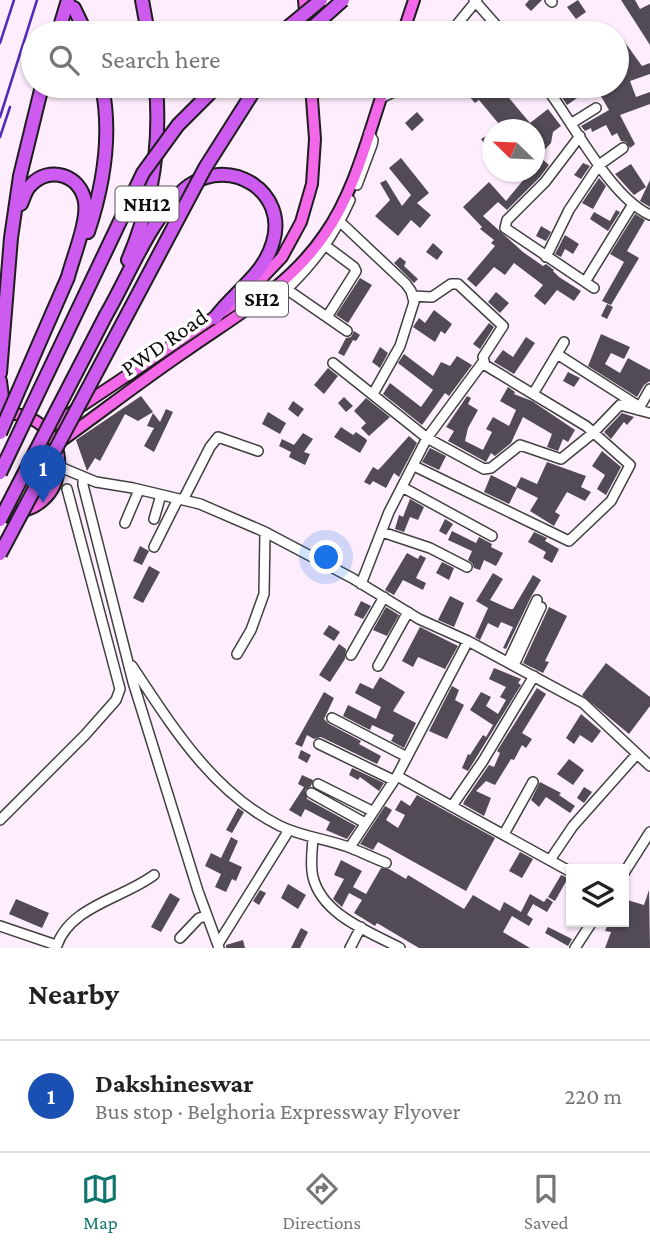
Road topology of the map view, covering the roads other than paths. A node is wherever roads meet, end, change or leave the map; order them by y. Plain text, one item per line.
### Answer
1 (142, 0) edge
2 (304, 0) edge
3 (321, 0) edge
4 (343, 0) edge
5 (414, 0) edge
6 (476, 0) edge
7 (71, 4) edge
8 (63, 21) edge
9 (80, 21) edge
10 (146, 21) edge
11 (296, 21) edge
12 (305, 21) edge
13 (319, 21) edge
14 (406, 21) edge
15 (459, 21) edge
16 (493, 21) edge
17 (38, 98) edge
18 (104, 98) edge
19 (157, 98) edge
20 (205, 98) edge
21 (249, 98) edge
22 (311, 98) edge
23 (381, 98) edge
24 (556, 98) edge
25 (596, 107) dead end
26 (572, 123) junction
27 (580, 136) junction
28 (623, 148) dead end
29 (599, 164) junction
30 (633, 205) junction
31 (650, 215) edge
32 (338, 219) junction
33 (11, 238) junction
34 (326, 246) junction
35 (546, 257) junction
36 (68, 277) junction
37 (585, 282) junction
38 (284, 287) junction
39 (594, 288) dead end
40 (413, 296) junction
41 (106, 315) junction
42 (327, 317) junction
43 (215, 318) junction
44 (347, 331) dead end
45 (564, 342) dead end
46 (557, 354) junction
47 (482, 362) junction
48 (333, 363) dead end
49 (0, 373) edge
50 (0, 381) edge
51 (650, 389) edge
52 (373, 394) junction
53 (533, 394) junction
54 (639, 409) junction
55 (2, 413) edge
56 (650, 413) edge
57 (47, 429) junction
58 (0, 433) edge
59 (593, 433) junction
60 (427, 438) junction
61 (57, 444) junction
62 (258, 452) dead end
63 (414, 466) junction
64 (60, 467) junction
65 (0, 473) edge
66 (83, 481) junction
67 (402, 487) junction
68 (67, 489) junction
69 (139, 490) junction
70 (51, 492) junction
71 (161, 495) junction
72 (181, 499) junction
73 (0, 512) edge
74 (154, 519) dead end
75 (0, 520) edge
76 (125, 523) dead end
77 (265, 532) junction
78 (382, 532) junction
79 (492, 536) dead end
80 (154, 547) dead end
81 (0, 554) edge
82 (467, 567) dead end
83 (361, 584) junction
84 (384, 597) junction
85 (539, 603) dead end
86 (408, 612) junction
87 (468, 641) junction
88 (237, 654) dead end
89 (351, 655) dead end
90 (127, 659) junction
91 (511, 664) junction
92 (378, 666) dead end
93 (534, 676) junction
94 (332, 718) dead end
95 (319, 744) dead end
96 (637, 754) junction
97 (407, 757) junction
98 (650, 766) edge
99 (395, 778) junction
100 (533, 782) dead end
101 (318, 784) dead end
102 (311, 793) dead end
103 (452, 806) junction
104 (372, 811) junction
105 (0, 820) edge
106 (365, 823) junction
107 (289, 830) junction
108 (650, 832) edge
109 (504, 834) junction
110 (313, 839) junction
111 (349, 848) junction
112 (550, 860) junction
113 (386, 863) dead end
114 (629, 865) edge
115 (566, 869) edge
116 (154, 876) dead end
117 (207, 916) junction
118 (0, 926) edge
119 (361, 927) junction
120 (589, 927) edge
121 (225, 933) junction
122 (180, 938) dead end
123 (219, 946) edge
124 (56, 947) edge
125 (576, 947) edge
126 (229, 948) edge
127 (350, 948) edge
128 (400, 948) edge

1 - 10 highway
2 - 12 main road
3 - 11 highway, bridge
4 - 13 highway, bridge
5 - 14 main road
6 - 15 street
6 - 16 street
7 - 8 highway
7 - 9 highway
17 - 33 highway
18 - 36 highway, NH12
19 - 41 highway, NH12
20 - 65 highway, bridge
21 - 81 highway, bridge
22 - 43 main road, PWD Road / SH2
23 - 32 main road, PWD Road / SH2
24 - 26 street
25 - 26 street
26 - 27 street
27 - 29 street
27 - 35 street
28 - 29 street
29 - 30 street
29 - 35 street
30 - 31 street
30 - 37 street
32 - 34 street
32 - 38 main road, PWD Road / SH2
32 - 40 street
33 - 36 highway
33 - 49 highway
34 - 38 street
34 - 42 street
35 - 37 street
36 - 58 highway, NH12, bridge
37 - 39 street
38 - 42 street
38 - 61 main road, PWD Road / SH2
40 - 47 street
40 - 52 street
41 - 43 highway
41 - 75 highway, NH12, bridge
42 - 44 street
43 - 57 main road, PWD Road / SH2
45 - 46 street
46 - 53 street
46 - 54 street
47 - 53 street
47 - 60 street
48 - 52 street
50 - 55 highway
51 - 54 street
52 - 60 street
53 - 59 street
54 - 56 street
54 - 59 street
55 - 57 main road
57 - 61 main road
59 - 60 street
59 - 63 street
60 - 63 street
61 - 64 main road
62 - 72 street
63 - 67 street
64 - 66 street
64 - 70 main road
66 - 68 street
66 - 69 street
66 - 90 street
67 - 78 street
67 - 79 street
68 - 70 street
68 - 105 street
69 - 71 street
69 - 76 street
70 - 73 main road
71 - 72 street
71 - 74 street
72 - 77 street
72 - 80 street
77 - 83 street
77 - 88 street
78 - 82 street
78 - 83 street
83 - 84 street
84 - 86 street
84 - 89 street
85 - 91 street
86 - 87 street
86 - 92 street
87 - 91 street
87 - 97 street
90 - 107 street
90 - 117 street
91 - 93 street
93 - 96 street
93 - 103 street
94 - 97 street
95 - 99 street
96 - 98 street
96 - 112 street
97 - 99 street
99 - 103 street
99 - 104 street
100 - 109 street
101 - 104 street
102 - 106 street
103 - 109 street
104 - 106 street
106 - 111 street
107 - 110 street
107 - 121 street
108 - 114 street
109 - 112 street
110 - 111 street
110 - 119 street
111 - 113 street
112 - 115 street
116 - 124 street
117 - 122 street
117 - 123 street
118 - 124 street
119 - 127 street
119 - 128 street
120 - 125 street
121 - 123 street
121 - 126 street

